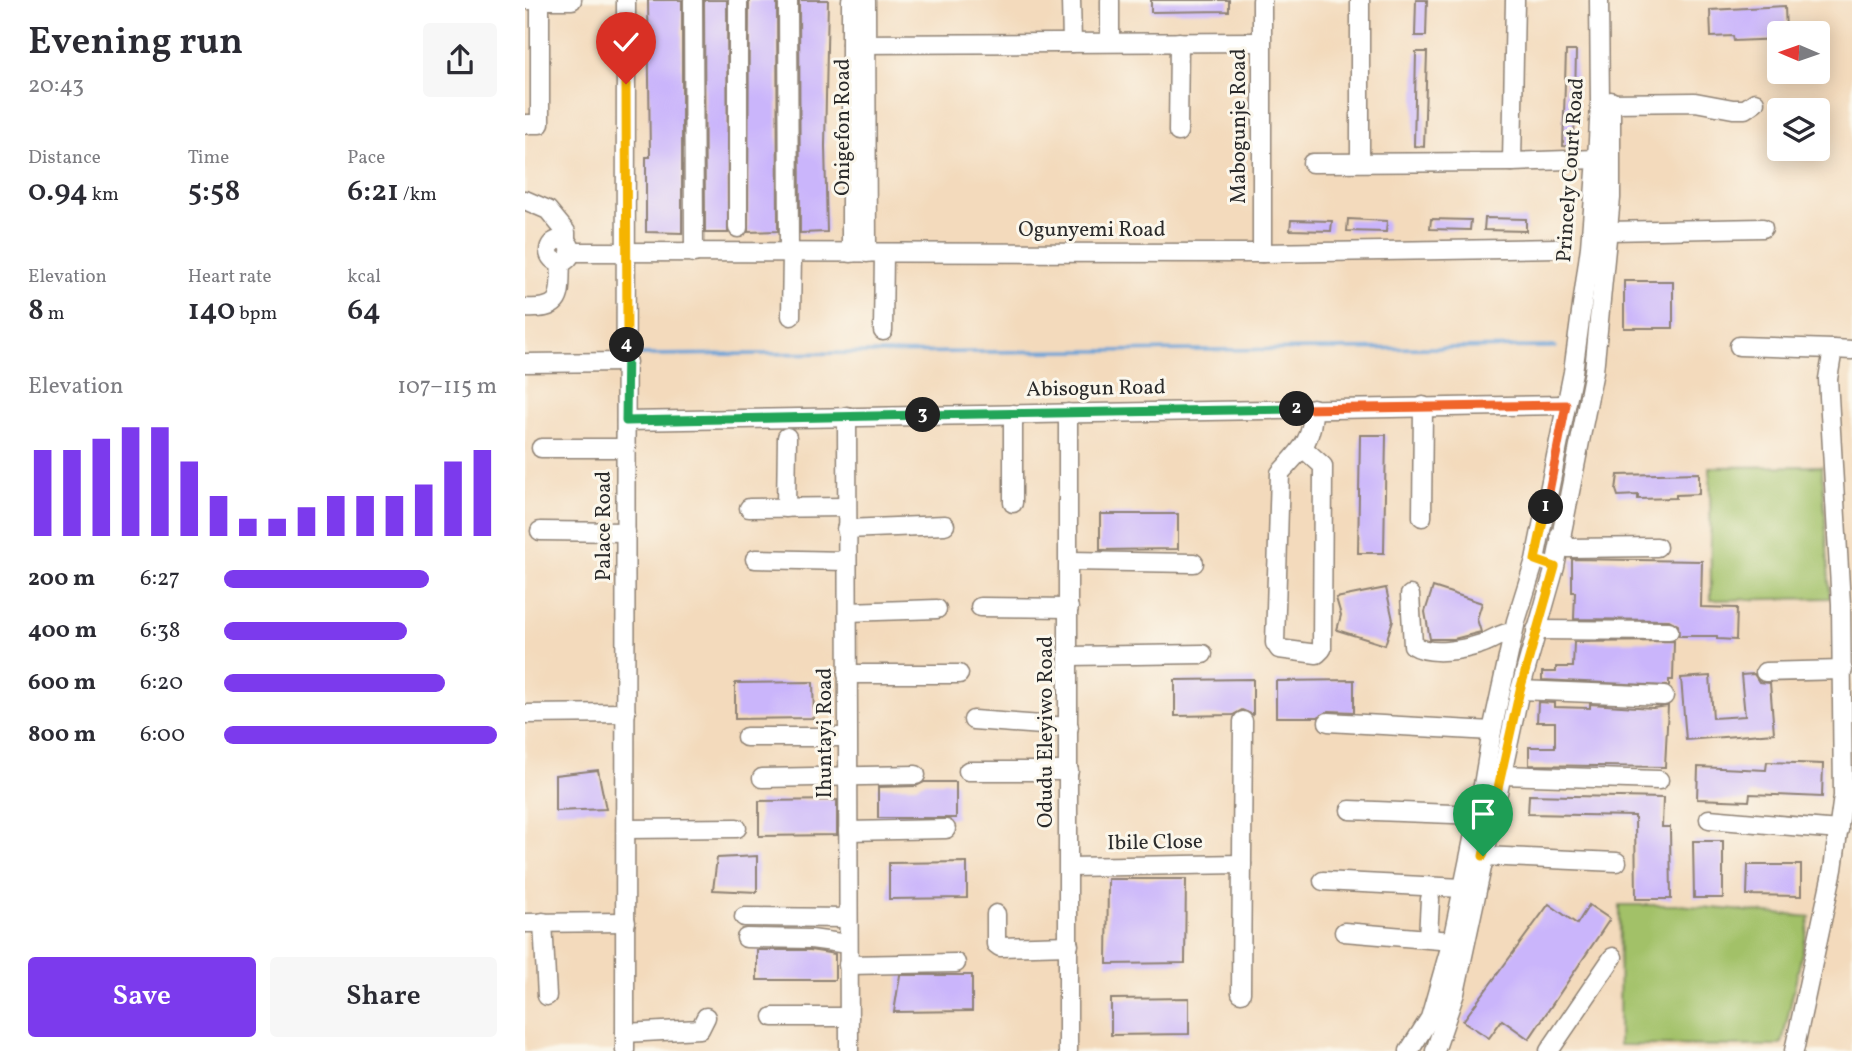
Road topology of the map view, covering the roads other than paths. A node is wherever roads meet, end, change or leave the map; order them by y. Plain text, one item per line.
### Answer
1 (525, 0) edge
2 (540, 0) edge
3 (572, 0) edge
4 (626, 0) edge
5 (693, 0) edge
6 (738, 0) edge
7 (788, 0) edge
8 (851, 0) edge
9 (866, 0) edge
10 (1071, 0) edge
11 (1110, 0) edge
12 (1262, 0) edge
13 (1360, 0) edge
14 (1515, 0) edge
15 (1599, 0) edge
16 (1611, 0) edge
17 (532, 42) edge
18 (1110, 42) junction
19 (1178, 42) junction
20 (1261, 42) junction
21 (1072, 43) junction
22 (858, 44) junction
23 (1755, 102) dead end
24 (1611, 103) junction
25 (525, 124) edge
26 (1178, 132) dead end
27 (1597, 159) junction
28 (1360, 162) junction
29 (1512, 162) junction
30 (1312, 163) dead end
31 (525, 200) edge
32 (738, 228) dead end
33 (1763, 228) dead end
34 (1608, 231) junction
35 (1558, 248) dead end
36 (566, 252) junction
37 (627, 253) junction
38 (694, 253) junction
39 (790, 253) junction
40 (867, 253) junction
41 (1262, 253) junction
42 (525, 308) edge
43 (791, 316) dead end
44 (883, 331) dead end
45 (1739, 346) dead end
46 (1833, 349) junction
47 (1852, 350) edge
48 (627, 362) junction
49 (525, 363) edge
50 (1566, 405) junction
51 (1423, 406) junction
52 (1313, 408) junction
53 (1068, 413) junction
54 (1013, 414) junction
55 (847, 416) junction
56 (626, 421) junction
57 (787, 437) dead end
58 (541, 448) dead end
59 (627, 448) junction
60 (1303, 448) junction
61 (1013, 503) dead end
62 (846, 507) junction
63 (786, 508) junction
64 (748, 509) dead end
65 (1422, 517) dead end
66 (945, 525) dead end
67 (846, 529) junction
68 (540, 531) dead end
69 (626, 532) junction
70 (1560, 534) junction
71 (1657, 547) dead end
72 (755, 559) dead end
73 (1535, 560) junction
74 (846, 561) junction
75 (1069, 561) junction
76 (1194, 563) dead end
77 (1555, 567) junction
78 (1410, 595) dead end
79 (980, 607) dead end
80 (1069, 607) junction
81 (937, 609) dead end
82 (848, 612) junction
83 (1536, 630) junction
84 (1669, 631) dead end
85 (1513, 632) junction
86 (1203, 653) dead end
87 (1069, 656) junction
88 (1843, 670) junction
89 (1765, 672) dead end
90 (847, 674) junction
91 (959, 674) dead end
92 (1520, 690) junction
93 (1664, 696) dead end
94 (627, 713) junction
95 (525, 714) edge
96 (973, 720) dead end
97 (1243, 721) dead end
98 (1328, 722) dead end
99 (1069, 727) junction
100 (1492, 731) junction
101 (746, 737) dead end
102 (847, 737) junction
103 (968, 771) dead end
104 (1069, 771) junction
105 (916, 775) dead end
106 (1501, 775) junction
107 (848, 777) junction
108 (762, 778) dead end
109 (1659, 780) dead end
110 (1350, 810) dead end
111 (1478, 815) junction
112 (1709, 819) dead end
113 (737, 828) dead end
114 (626, 829) junction
115 (946, 829) dead end
116 (1839, 830) junction
117 (848, 831) junction
118 (1483, 856) junction
119 (1617, 862) dead end
120 (1242, 864) junction
121 (1070, 867) junction
122 (1323, 881) dead end
123 (1462, 888) junction
124 (1430, 899) dead end
125 (996, 914) dead end
126 (744, 917) dead end
127 (848, 918) junction
128 (534, 922) edge
129 (626, 922) junction
130 (1343, 932) dead end
131 (746, 938) dead end
132 (1428, 938) junction
133 (1452, 941) junction
134 (848, 944) junction
135 (1069, 945) junction
136 (1613, 957) dead end
137 (956, 963) dead end
138 (848, 965) junction
139 (1241, 993) dead end
140 (547, 996) dead end
141 (706, 1017) dead end
142 (773, 1017) dead end
143 (849, 1017) junction
144 (625, 1032) junction
145 (625, 1051) edge
146 (849, 1051) edge
147 (1068, 1051) edge
148 (1409, 1051) edge
149 (1435, 1051) edge
150 (1549, 1051) edge
151 (1794, 1051) edge

1 - 2 street
2 - 3 street
2 - 17 street
4 - 37 street, Palace Road
5 - 38 street
6 - 32 street
7 - 39 street
8 - 22 street, Onigefon Road
9 - 22 street, Onigefon Road
10 - 21 street
11 - 18 street
12 - 20 street, Mabogunje Road
13 - 28 street
14 - 29 street
15 - 27 street, Princely Court Road
16 - 24 street
17 - 25 street
18 - 19 street
18 - 21 street
19 - 20 street
19 - 26 street
20 - 41 street, Mabogunje Road
21 - 22 street
22 - 40 street, Onigefon Road
23 - 24 street
24 - 34 street
27 - 29 street
27 - 50 street, Princely Court Road
28 - 29 street
28 - 30 street
31 - 36 street
33 - 34 street
34 - 70 street
35 - 41 street, Ogunyemi Road
36 - 37 street, Ogunyemi Road
36 - 42 street
37 - 38 street, Ogunyemi Road
37 - 48 street, Palace Road
38 - 39 street, Ogunyemi Road
39 - 40 street, Ogunyemi Road
39 - 43 street
40 - 41 street, Ogunyemi Road
40 - 44 street, Onigefon Road
45 - 46 street
46 - 47 street
46 - 88 street
48 - 49 street
48 - 56 street, Palace Road
50 - 51 street, Abisogun Road
50 - 73 street, Princely Court Road
51 - 52 street, Abisogun Road
51 - 65 street
52 - 53 street, Abisogun Road
52 - 60 street
53 - 54 street, Abisogun Road
53 - 75 street, Odudu Eleyiwo Road
54 - 55 street, Abisogun Road
54 - 61 street
55 - 56 street, Abisogun Road
55 - 62 street, Ihuntayi Road
56 - 59 street, Palace Road
57 - 63 street
58 - 59 street
59 - 69 street, Palace Road
60 - 60 street
62 - 63 street
62 - 67 street, Ihuntayi Road
63 - 64 street
66 - 67 street
67 - 74 street, Ihuntayi Road
68 - 69 street
69 - 94 street, Palace Road
70 - 71 street
70 - 77 street
72 - 74 street
73 - 77 street
73 - 85 street, Princely Court Road
74 - 82 street, Ihuntayi Road
75 - 76 street
75 - 80 street, Odudu Eleyiwo Road
77 - 83 street
78 - 85 street
79 - 80 street
80 - 87 street, Odudu Eleyiwo Road
81 - 82 street
82 - 90 street, Ihuntayi Road
83 - 84 street
83 - 92 street
85 - 100 street, Princely Court Road
86 - 87 street
87 - 99 street, Odudu Eleyiwo Road
88 - 89 street
88 - 116 street
90 - 91 street
90 - 102 street, Ihuntayi Road
92 - 93 street
92 - 106 street
94 - 95 street
94 - 114 street, Palace Road
96 - 99 street
97 - 120 street
98 - 100 street
99 - 104 street, Odudu Eleyiwo Road
100 - 111 street, Princely Court Road
101 - 102 street
102 - 107 street, Ihuntayi Road
103 - 104 street
104 - 121 street, Odudu Eleyiwo Road
105 - 107 street
106 - 109 street
106 - 118 street
107 - 108 street
107 - 117 street, Ihuntayi Road
110 - 111 street
111 - 123 street, Princely Court Road
112 - 116 street
113 - 114 street
114 - 129 street, Palace Road
115 - 117 street
116 - 151 street
117 - 127 street, Ihuntayi Road
118 - 119 street
118 - 149 street
120 - 121 street, Ibile Close
120 - 139 street
121 - 135 street, Odudu Eleyiwo Road
122 - 123 street
123 - 133 street, Princely Court Road
124 - 132 street
125 - 135 street
126 - 127 street
127 - 134 street, Ihuntayi Road
128 - 129 street
128 - 140 street
129 - 144 street, Palace Road
130 - 132 street
131 - 134 street
132 - 133 street
133 - 148 street, Princely Court Road
134 - 138 street, Ihuntayi Road
135 - 147 street, Odudu Eleyiwo Road
136 - 150 street
137 - 138 street
138 - 143 street, Ihuntayi Road
141 - 144 street
142 - 143 street
143 - 146 street, Ihuntayi Road
144 - 145 street, Palace Road

